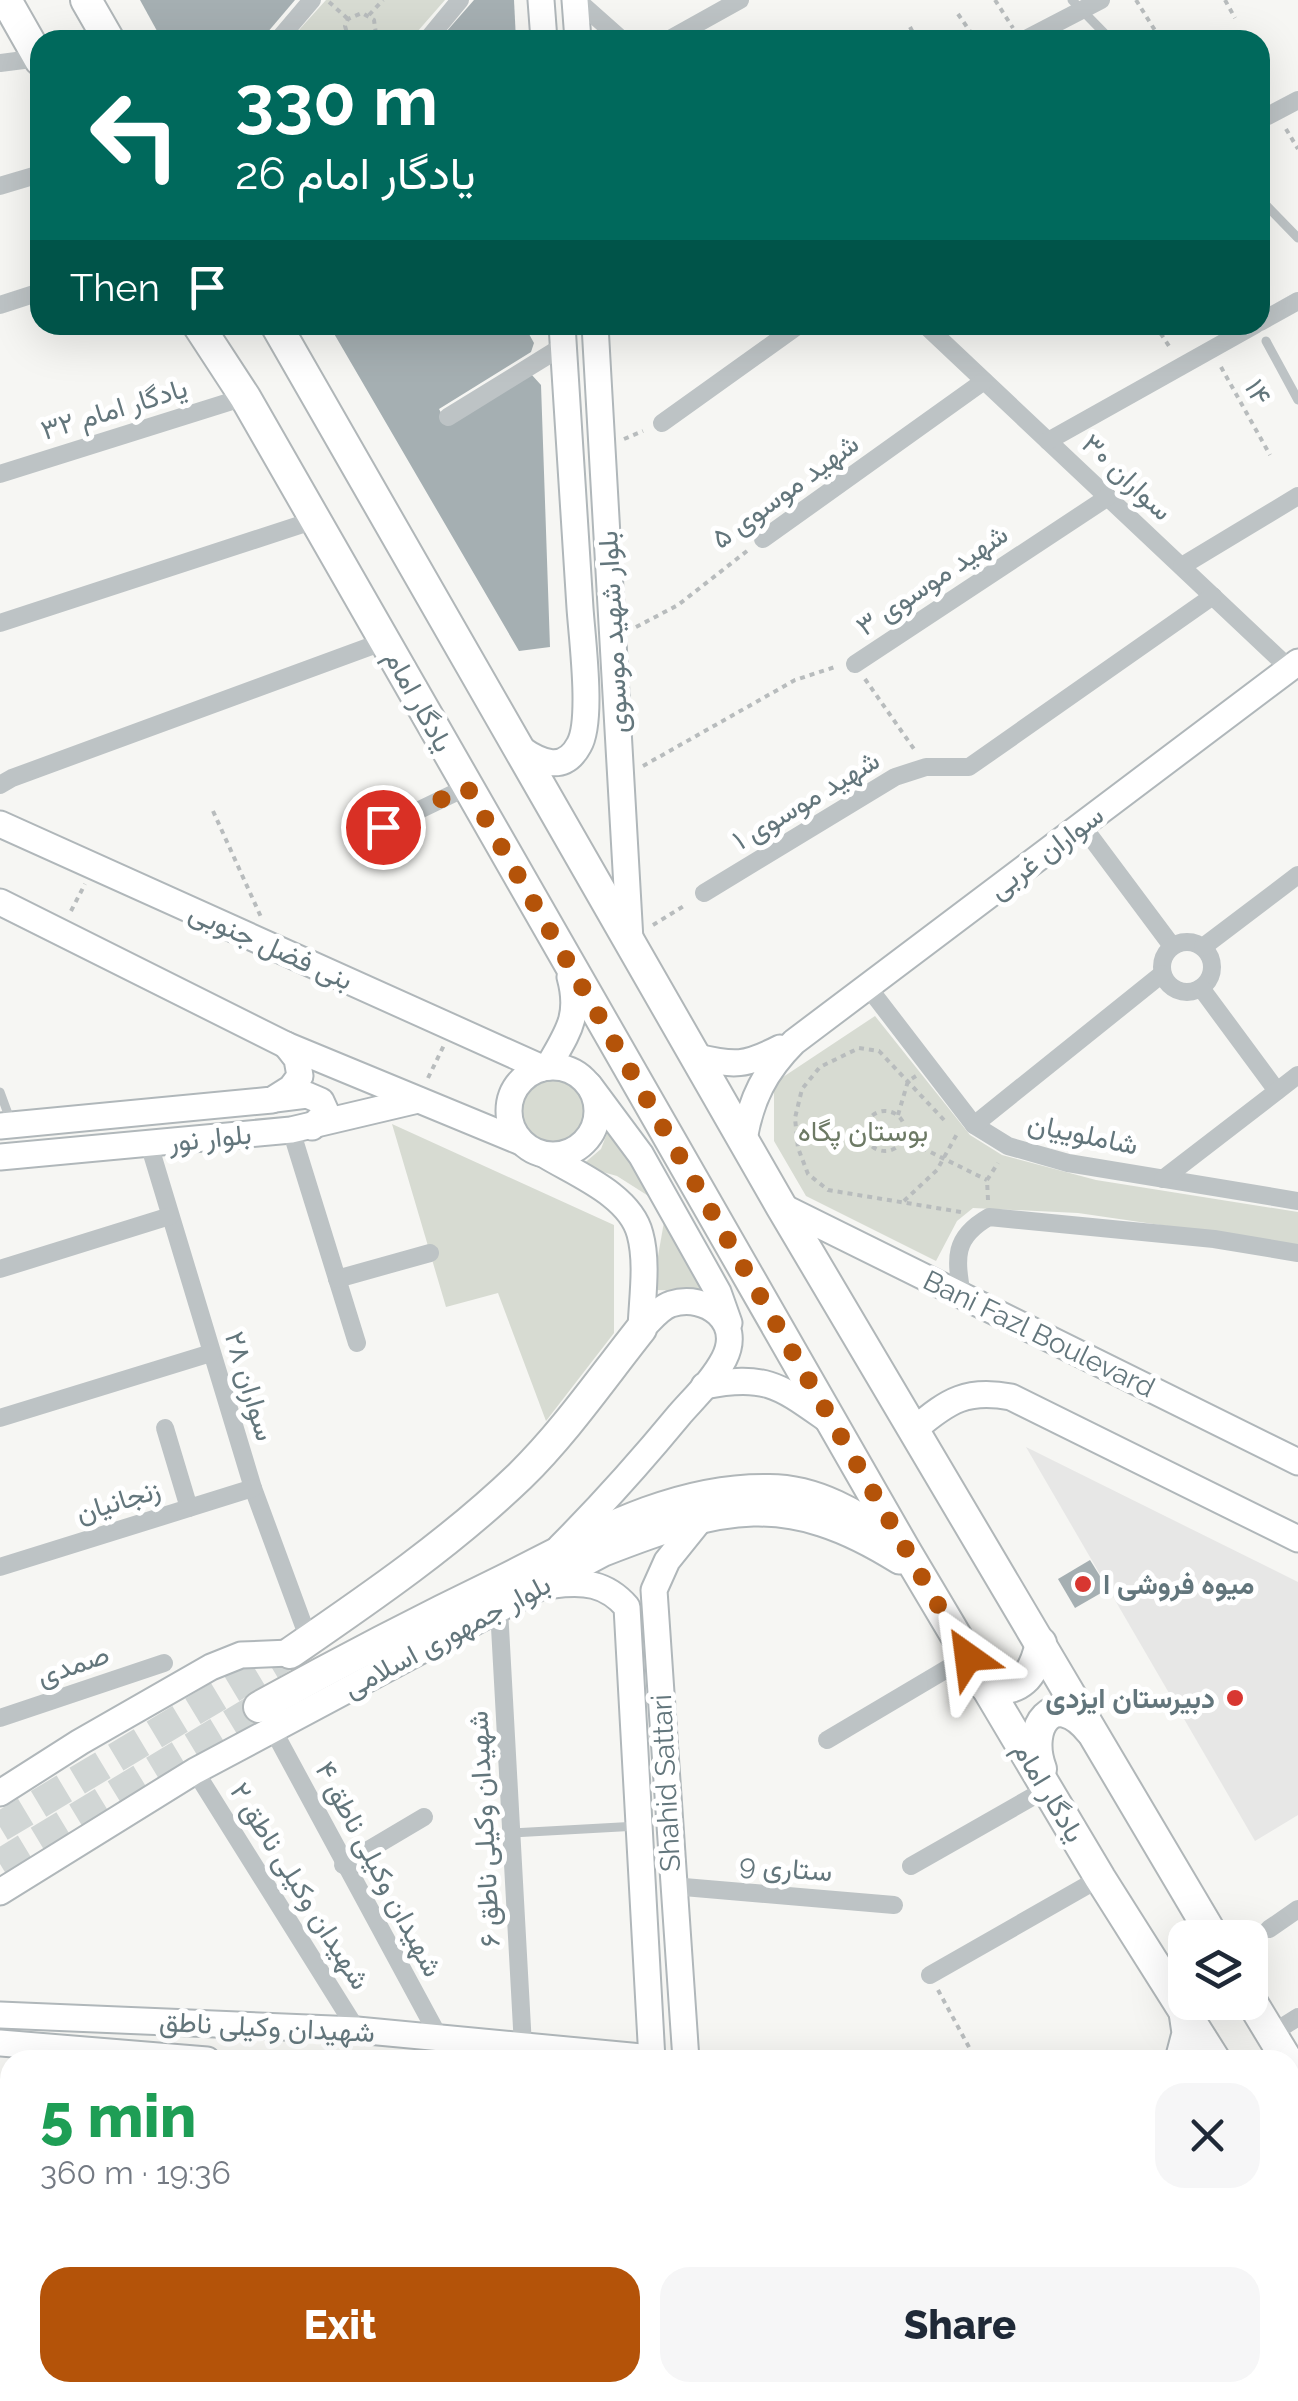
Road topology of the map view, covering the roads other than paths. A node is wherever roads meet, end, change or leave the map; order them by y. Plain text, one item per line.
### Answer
1 (6, 0) edge
2 (86, 0) edge
3 (312, 0) edge
4 (460, 0) edge
5 (541, 0) edge
6 (576, 0) edge
7 (740, 0) edge
8 (1101, 0) edge
9 (1077, 5) edge
10 (103, 30) edge
11 (286, 30) edge
12 (434, 30) edge
13 (543, 30) edge
14 (578, 30) edge
15 (610, 30) edge
16 (686, 30) edge
17 (1038, 30) edge
18 (1101, 30) edge
19 (30, 42) edge
20 (30, 60) edge
21 (0, 63) edge
22 (1298, 100) edge
23 (1270, 115) edge
24 (30, 177) edge
25 (0, 186) edge
26 (1270, 209) edge
27 (1298, 238) edge
28 (30, 295) edge
29 (1298, 301) edge
30 (0, 305) edge
31 (1270, 317) edge
32 (205, 335) edge
33 (220, 335) edge
34 (280, 335) edge
35 (595, 335) edge
36 (785, 335) edge
37 (936, 335) edge
38 (1238, 335) edge
39 (563, 336) edge
40 (1266, 341) dead end
41 (984, 381) junction
42 (238, 385) junction
43 (1298, 400) edge
44 (448, 416) dead end
45 (662, 423) road end
46 (1048, 441) junction
47 (0, 474) edge
48 (1108, 496) junction
49 (1298, 496) edge
50 (315, 520) junction
51 (763, 539) road end
52 (1182, 566) junction
53 (1213, 596) junction
54 (0, 623) edge
55 (385, 641) junction
56 (854, 664) road end
57 (1294, 666) edge
58 (521, 749) junction
59 (0, 785) edge
60 (467, 787) junction
61 (0, 824) edge
62 (1081, 824) junction
63 (356, 841) dead end
64 (1298, 875) edge
65 (704, 893) road end
66 (0, 902) edge
67 (630, 940) junction
68 (1172, 946) junction
69 (1202, 947) junction
70 (566, 962) junction
71 (1162, 974) junction
72 (868, 987) junction
73 (1201, 988) junction
74 (794, 1042) junction
75 (286, 1045) junction
76 (697, 1057) junction
77 (545, 1068) junction
78 (1298, 1075) edge
79 (589, 1085) junction
80 (1277, 1091) junction
81 (0, 1092) edge
82 (272, 1100) junction
83 (418, 1100) junction
84 (6, 1125) edge
85 (974, 1125) junction
86 (302, 1128) junction
87 (744, 1139) junction
88 (521, 1142) junction
89 (149, 1144) junction
90 (544, 1154) junction
91 (0, 1157) edge
92 (1163, 1179) junction
93 (1298, 1201) edge
94 (782, 1206) junction
95 (170, 1216) junction
96 (430, 1253) dead end
97 (1298, 1253) edge
98 (0, 1269) edge
99 (337, 1280) junction
100 (962, 1296) junction
101 (730, 1328) junction
102 (641, 1329) junction
103 (357, 1343) dead end
104 (211, 1353) junction
105 (711, 1379) junction
106 (0, 1418) edge
107 (835, 1425) junction
108 (165, 1428) dead end
109 (916, 1428) junction
110 (1298, 1462) edge
111 (253, 1488) junction
112 (189, 1508) junction
113 (700, 1520) junction
114 (1298, 1539) edge
115 (552, 1554) junction
116 (912, 1562) junction
117 (0, 1566) edge
118 (538, 1588) junction
119 (654, 1590) junction
120 (627, 1607) junction
121 (499, 1608) junction
122 (1041, 1643) junction
123 (300, 1646) junction
124 (968, 1657) junction
125 (164, 1663) dead end
126 (984, 1685) junction
127 (0, 1718) edge
128 (266, 1718) junction
129 (1095, 1736) junction
130 (827, 1740) dead end
131 (195, 1770) junction
132 (1048, 1788) junction
133 (0, 1793) edge
134 (424, 1817) dead end
135 (638, 1826) junction
136 (512, 1833) junction
137 (344, 1865) junction
138 (911, 1866) dead end
139 (1100, 1878) junction
140 (672, 1886) junction
141 (0, 1892) edge
142 (894, 1905) dead end
143 (1298, 1910) edge
144 (1203, 1920) edge
145 (1269, 1929) dead end
146 (930, 1975) road end
147 (1168, 1987) edge
148 (0, 2014) edge
149 (1298, 2017) edge
150 (1183, 2020) edge
151 (1189, 2020) edge
152 (1263, 2020) edge
153 (357, 2030) junction
154 (438, 2036) junction
155 (523, 2046) junction
156 (563, 2050) edge
157 (651, 2050) edge
158 (685, 2050) edge
159 (1181, 2050) edge
160 (1209, 2050) edge
161 (1281, 2050) edge
162 (1284, 2050) edge

1 - 19 main road
2 - 10 main road
3 - 11 street
4 - 12 street
5 - 13 main road
6 - 14 main road
6 - 15 street
7 - 16 street
8 - 9 street
9 - 17 street
9 - 18 lane
20 - 21 street
22 - 23 street
24 - 25 street
26 - 27 lane
28 - 30 street
29 - 31 street
32 - 42 main road, یادگار امام
33 - 42 main road
34 - 58 main road
35 - 67 main road, بلوار شهید موسوی
36 - 45 street
37 - 41 street, سواران ۳۰
38 - 46 street
39 - 44 street
39 - 58 main road, بلوار شهید موسوی
40 - 43 lane
41 - 46 street, سواران ۳۰
41 - 51 street, شهید موسوی ۵
42 - 47 street, یادگار امام ۳۲
42 - 50 main road, یادگار امام
46 - 48 street, سواران ۳۰
48 - 52 street, سواران ۳۰
48 - 56 street, شهید موسوی ۳
49 - 52 street
50 - 54 street
50 - 55 main road, یادگار امام
52 - 53 street, سواران ۳۰
53 - 57 street, سواران ۳۰
53 - 65 street, شهید موسوی ۱
55 - 59 street
55 - 60 main road, یادگار امام
57 - 62 main road, سواران غربی
58 - 67 main road
60 - 63 street
60 - 70 main road, یادگار امام
61 - 77 main road, بنی فضل جنوبی
62 - 68 street
62 - 72 main road, سواران غربی
64 - 69 street
66 - 75 main road
67 - 76 main road
68 - 69 street
68 - 71 street
69 - 73 street
70 - 77 main road
70 - 107 main road, یادگار امام
71 - 73 street
71 - 85 street
72 - 74 main road, سواران غربی
72 - 85 street, شاملوییان
73 - 80 street
74 - 76 main road
74 - 87 main road
75 - 82 main road, بلوار نور
75 - 83 main road
76 - 87 main road
77 - 79 main road
77 - 88 main road
78 - 80 street
79 - 90 main road
79 - 101 main road
80 - 92 street
81 - 84 lane
82 - 84 main road, بلوار نور
82 - 86 main road
83 - 86 main road, بلوار نور
83 - 88 main road
85 - 92 street, شاملوییان
86 - 89 main road, بلوار نور
86 - 99 street
87 - 94 main road
88 - 90 main road
89 - 91 main road, بلوار نور
89 - 95 street, سواران ۲۸
90 - 102 main road
92 - 93 street, شاملوییان
94 - 100 main road, Bani Fazl Boulevard
94 - 109 main road
95 - 98 street
95 - 104 street, سواران ۲۸
96 - 99 street
97 - 100 street
99 - 103 street
100 - 110 main road, Bani Fazl Boulevard
101 - 102 main road
101 - 105 main road
102 - 123 main road
104 - 106 street
104 - 111 street, سواران ۲۸
105 - 107 main road
105 - 115 main road
107 - 116 main road, یادگار امام
108 - 112 street
109 - 114 main road
109 - 122 main road
111 - 112 street, زنجانیان
111 - 123 street, سواران ۲۸
112 - 117 street, زنجانیان
113 - 116 main road, بلوار جمهوری اسلامی
113 - 118 main road, بلوار جمهوری اسلامی
113 - 119 main road
115 - 116 main road
115 - 128 main road
116 - 124 main road, یادگار امام
118 - 120 main road
118 - 121 main road, بلوار جمهوری اسلامی
119 - 120 main road
119 - 140 main road, Shahid Sattari
120 - 135 main road, Shahid Sattari
121 - 128 main road, بلوار جمهوری اسلامی
121 - 136 street, شهیدان وکیلی ناطق ۶
122 - 126 main road
122 - 129 main road
123 - 133 main road
124 - 126 main road, یادگار امام
124 - 130 street
125 - 127 street, صمدی
126 - 132 main road, یادگار امام
128 - 131 main road, بلوار جمهوری اسلامی
128 - 137 street, شهیدان وکیلی ناطق ۴
129 - 132 main road
129 - 144 main road
131 - 141 main road, بلوار جمهوری اسلامی
131 - 153 street, شهیدان وکیلی ناطق ٢
132 - 138 street
132 - 139 main road, یادگار امام
134 - 137 street
135 - 136 lane
135 - 157 main road, Shahid Sattari
136 - 155 street, شهیدان وکیلی ناطق ۶
137 - 154 street, شهیدان وکیلی ناطق ۴
139 - 146 street
139 - 147 main road, یادگار امام
140 - 142 street, ستاری 9
140 - 158 main road, Shahid Sattari
143 - 145 street
148 - 153 main road, شهیدان وکیلی ناطق
149 - 162 street
150 - 159 main road
151 - 160 main road, یادگار امام
152 - 161 main road
153 - 154 main road, شهیدان وکیلی ناطق
154 - 155 main road, شهیدان وکیلی ناطق
155 - 156 main road, شهیدان وکیلی ناطق

